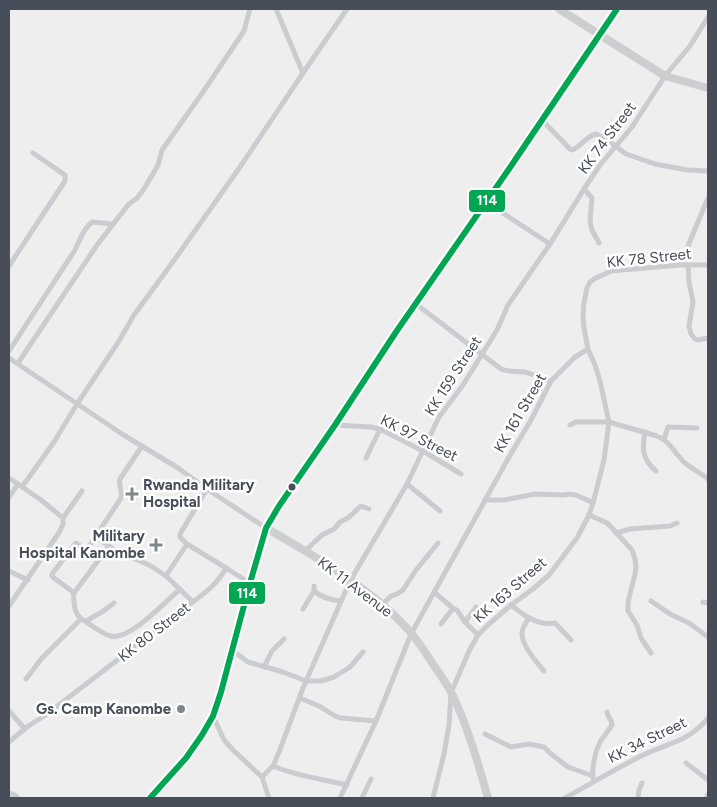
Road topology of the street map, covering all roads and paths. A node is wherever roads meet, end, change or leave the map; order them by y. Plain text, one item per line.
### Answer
1 (250, 9) edge
2 (276, 9) edge
3 (347, 9) edge
4 (559, 9) edge
5 (617, 9) edge
6 (708, 17) edge
7 (600, 35) junction
8 (303, 73) junction
9 (665, 76) junction
10 (708, 88) edge
11 (542, 120) junction
12 (616, 147) junction
13 (34, 153) dead end
14 (708, 171) edge
15 (584, 189) junction
16 (708, 198) edge
17 (486, 202) junction
18 (113, 224) junction
19 (599, 243) dead end
20 (550, 244) junction
21 (680, 265) junction
22 (688, 265) junction
23 (9, 266) edge
24 (708, 266) edge
25 (416, 304) junction
26 (708, 338) edge
27 (588, 349) junction
28 (9, 351) edge
29 (482, 354) junction
30 (9, 358) edge
31 (18, 363) junction
32 (551, 382) junction
33 (77, 404) junction
34 (609, 422) junction
35 (335, 425) junction
36 (570, 425) dead end
37 (697, 428) dead end
38 (380, 429) junction
39 (645, 432) junction
40 (664, 439) junction
41 (142, 446) junction
42 (423, 451) junction
43 (366, 458) dead end
44 (656, 471) dead end
45 (461, 474) dead end
46 (9, 478) edge
47 (708, 479) edge
48 (407, 484) junction
49 (20, 486) junction
50 (207, 489) junction
51 (82, 491) dead end
52 (9, 497) edge
53 (485, 500) junction
54 (593, 503) junction
55 (368, 509) dead end
56 (440, 511) dead end
57 (589, 515) junction
58 (63, 518) junction
59 (677, 523) dead end
60 (266, 528) junction
61 (616, 533) junction
62 (95, 537) junction
63 (438, 543) dead end
64 (186, 544) junction
65 (109, 546) junction
66 (85, 548) junction
67 (305, 551) junction
68 (99, 560) junction
69 (226, 568) junction
70 (9, 571) edge
71 (166, 576) junction
72 (28, 580) junction
73 (350, 581) junction
74 (250, 583) junction
75 (180, 589) junction
76 (434, 592) junction
77 (74, 593) junction
78 (341, 601) junction
79 (651, 601) dead end
80 (193, 602) junction
81 (114, 603) dead end
82 (382, 604) junction
83 (511, 605) junction
84 (9, 606) edge
85 (476, 607) dead end
86 (303, 609) dead end
87 (454, 609) junction
88 (528, 618) junction
89 (84, 620) junction
90 (465, 622) junction
91 (441, 624) dead end
92 (412, 634) junction
93 (478, 635) junction
94 (708, 637) edge
95 (284, 639) dead end
96 (571, 640) dead end
97 (232, 651) junction
98 (363, 652) dead end
99 (651, 653) dead end
100 (264, 667) junction
101 (544, 671) dead end
102 (26, 679) dead end
103 (306, 681) junction
104 (451, 693) junction
105 (300, 698) junction
106 (9, 711) edge
107 (606, 712) dead end
108 (213, 716) junction
109 (708, 718) edge
110 (376, 721) junction
111 (25, 729) junction
112 (485, 734) dead end
113 (9, 742) edge
114 (686, 763) dead end
115 (273, 766) junction
116 (262, 777) junction
117 (371, 779) dead end
118 (594, 779) junction
119 (708, 780) edge
120 (642, 783) dead end
121 (347, 785) junction
122 (9, 793) edge
123 (708, 794) edge
124 (155, 797) edge
125 (18, 798) edge
126 (269, 798) edge
127 (340, 798) edge
128 (362, 798) edge
129 (433, 798) edge
130 (488, 798) edge
131 (566, 798) edge
132 (638, 798) edge
133 (706, 798) edge

1 - 18 street
2 - 8 street
3 - 8 street
4 - 7 main road
5 - 7 main road
6 - 9 street, KK 74 Street
7 - 9 main road
7 - 11 main road
8 - 33 street
9 - 10 main road
9 - 12 street, KK 74 Street
11 - 12 street
11 - 17 main road
12 - 14 street
12 - 15 street, KK 74 Street
13 - 23 street
15 - 19 street, KK 74 Street
15 - 20 street, KK 159 Street
16 - 21 street
17 - 20 street
17 - 25 main road
18 - 28 street
18 - 31 street
20 - 29 street, KK 159 Street
21 - 22 street, KK 78 Street
21 - 27 street, KK 78 Street
22 - 24 street, KK 78 Street
22 - 26 street
25 - 29 street
25 - 35 main road
27 - 32 street, KK 161 Street
27 - 34 street, KK 78 Street
29 - 32 street
29 - 42 street, KK 159 Street
30 - 31 street
31 - 33 street
32 - 53 street, KK 161 Street
33 - 41 street
33 - 49 street
34 - 36 street
34 - 39 street
34 - 54 street, KK 163 Street
35 - 38 street, KK 97 Street
35 - 60 main road
37 - 40 street
38 - 42 street, KK 97 Street
38 - 43 street
39 - 40 street
39 - 44 street
40 - 47 street
41 - 50 street
41 - 62 street
42 - 45 street, KK 97 Street
42 - 48 street, KK 159 Street
46 - 49 street
48 - 56 street
48 - 73 street, KK 159 Street
49 - 52 street
49 - 58 street
50 - 60 street
50 - 64 street
51 - 58 street
53 - 54 street
53 - 76 street, KK 161 Street
54 - 57 street, KK 163 Street
55 - 67 street
57 - 61 street
57 - 83 street, KK 163 Street
58 - 72 street
59 - 61 street
60 - 67 main road, KK 11 Avenue
60 - 74 main road
61 - 99 street
62 - 65 street
62 - 66 street
63 - 82 street
64 - 69 street
64 - 71 street
65 - 68 street
65 - 71 street
66 - 68 street
66 - 77 street
67 - 73 main road, KK 11 Avenue
68 - 77 street
69 - 74 street
69 - 80 street, KK 80 Street
70 - 72 street
71 - 75 street
72 - 84 street
73 - 78 street, KK 159 Street
73 - 82 main road, KK 11 Avenue
74 - 97 main road
75 - 80 street
75 - 89 street
76 - 87 street
76 - 92 street, KK 161 Street
77 - 89 street
78 - 86 street
78 - 103 street, KK 159 Street
79 - 94 street
80 - 111 street, KK 80 Street
81 - 89 street
82 - 92 main road, KK 11 Avenue
83 - 88 street
83 - 93 street, KK 163 Street
85 - 90 street
87 - 90 street
87 - 91 street
88 - 96 street
88 - 101 street
89 - 102 street
90 - 93 street
92 - 104 main road, KK 11 Avenue
92 - 110 street, KK 161 Street
93 - 104 street, KK 163 Street
95 - 100 street
97 - 100 street
97 - 108 main road
98 - 103 street
100 - 103 street
103 - 105 street, KK 159 Street
104 - 129 street, KK 163 Street
104 - 130 main road, KK 11 Avenue
105 - 110 street
105 - 115 street, KK 159 Street
106 - 111 street
107 - 118 street
108 - 116 street
108 - 124 main road
109 - 118 street, KK 34 Street
110 - 121 street, KK 161 Street
111 - 113 street, KK 80 Street
112 - 118 street, KK 34 Street
114 - 119 street
115 - 116 street
115 - 121 street
116 - 126 street
117 - 128 street
118 - 131 street
120 - 132 street
121 - 127 street, KK 161 Street
122 - 125 street
123 - 133 street

